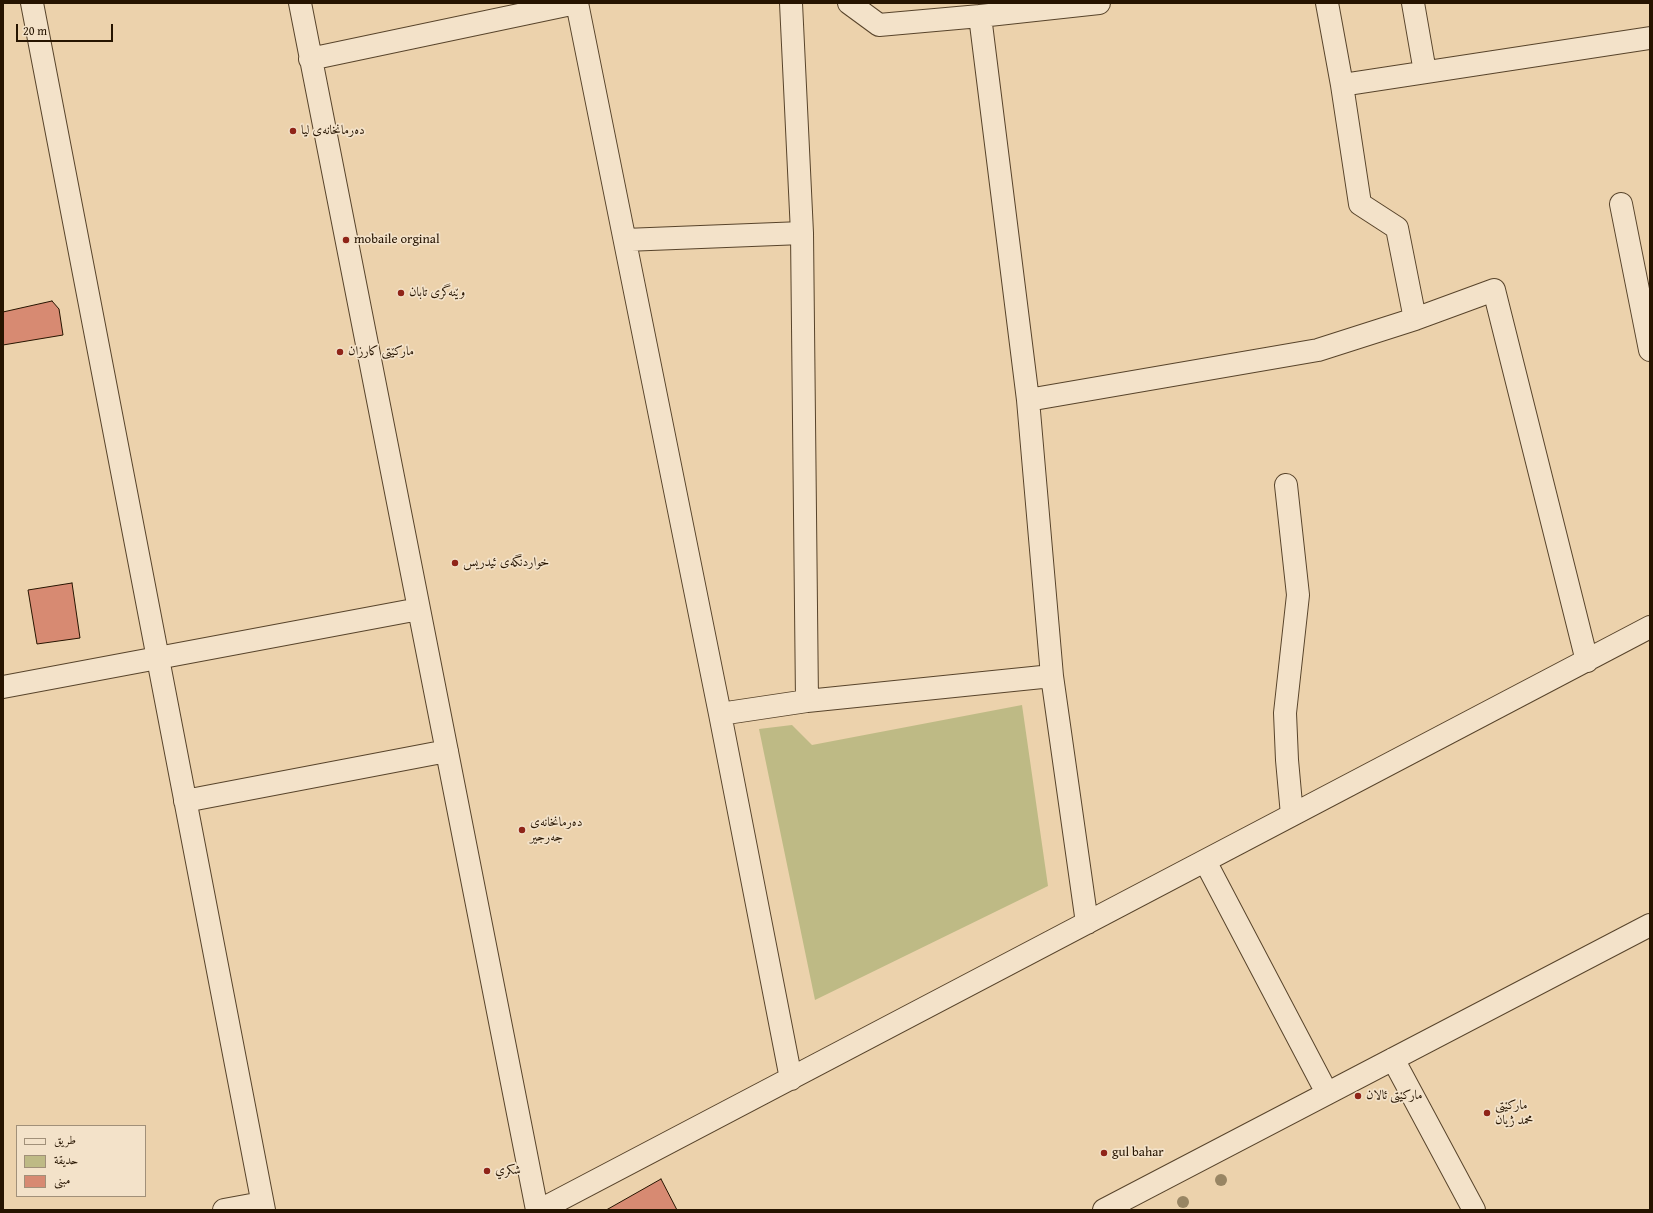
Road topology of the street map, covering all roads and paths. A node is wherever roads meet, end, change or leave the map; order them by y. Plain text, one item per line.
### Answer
1 (32, 3) edge
2 (300, 3) edge
3 (577, 3) edge
4 (791, 3) edge
5 (849, 3) edge
6 (1099, 3) edge
7 (1327, 3) edge
8 (1413, 3) edge
9 (980, 16) junction
10 (1650, 38) edge
11 (310, 59) junction
12 (1425, 72) junction
13 (1342, 85) junction
14 (1621, 204) dead end
15 (802, 234) junction
16 (625, 240) junction
17 (1415, 319) junction
18 (1650, 350) edge
19 (1028, 400) junction
20 (1286, 485) dead end
21 (419, 609) junction
22 (1650, 627) edge
23 (157, 659) junction
24 (1587, 661) junction
25 (1052, 676) junction
26 (3, 687) edge
27 (807, 701) junction
28 (720, 714) junction
29 (447, 751) junction
30 (185, 801) junction
31 (1292, 815) junction
32 (1205, 861) junction
33 (1086, 923) junction
34 (1650, 925) edge
35 (1393, 1059) junction
36 (791, 1079) junction
37 (1327, 1093) junction
38 (263, 1206) edge
39 (224, 1210) edge
40 (539, 1210) edge
41 (1104, 1210) edge
42 (1474, 1210) edge

1 - 23 street
2 - 11 street
3 - 11 street
3 - 16 street
4 - 15 street
5 - 9 street
6 - 9 street
7 - 13 street
8 - 12 street
9 - 19 street
10 - 12 street
11 - 21 street
12 - 13 street
13 - 17 street
14 - 18 street
15 - 16 street
15 - 27 street
16 - 28 street
17 - 19 street
17 - 24 street
19 - 25 street
20 - 31 street
21 - 23 street
21 - 29 street
22 - 24 street
23 - 26 street
23 - 30 street
24 - 31 street
25 - 27 street
25 - 33 street
27 - 28 street
28 - 36 street
29 - 30 street
29 - 40 street
30 - 38 street
31 - 32 street
32 - 33 street
32 - 37 street
33 - 36 street
34 - 35 street
35 - 37 street
35 - 42 street
36 - 40 street
37 - 41 street
38 - 39 street

